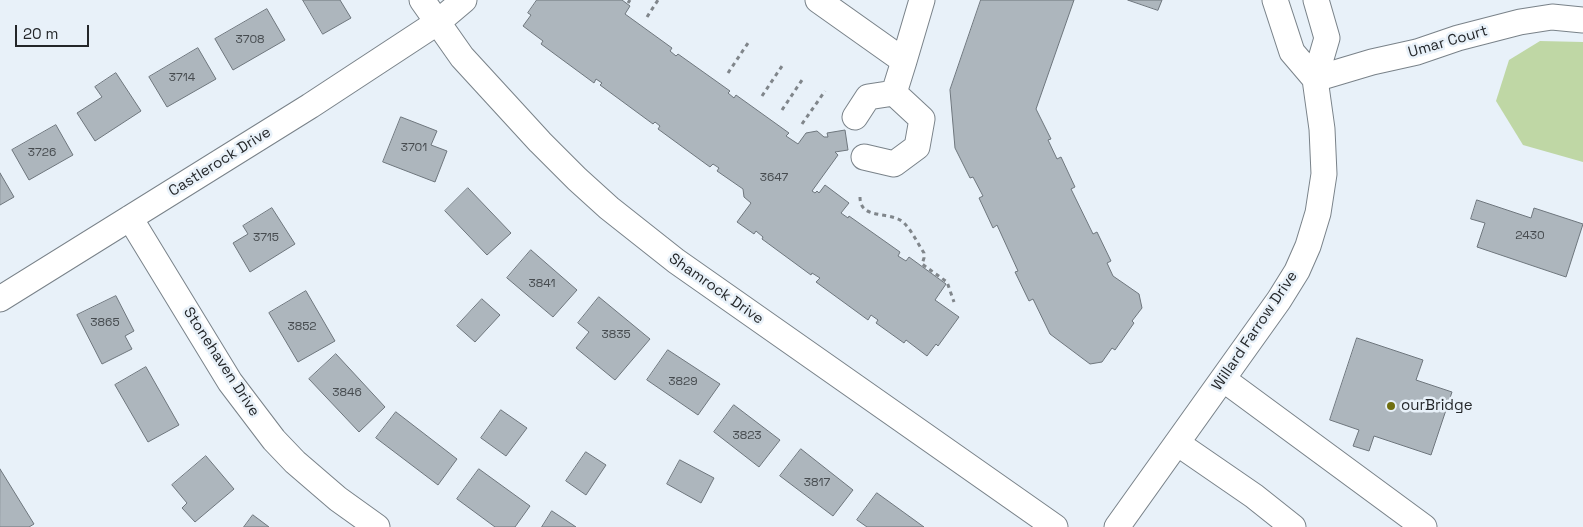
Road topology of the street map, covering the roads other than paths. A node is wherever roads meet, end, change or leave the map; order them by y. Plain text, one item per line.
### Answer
1 (422, 0) edge
2 (464, 0) edge
3 (818, 0) edge
4 (922, 0) edge
5 (1275, 0) edge
6 (1316, 0) edge
7 (1583, 20) edge
8 (438, 22) junction
9 (904, 61) junction
10 (1315, 80) junction
11 (894, 93) junction
12 (855, 117) dead end
13 (864, 157) dead end
14 (130, 218) junction
15 (0, 299) edge
16 (1223, 379) junction
17 (1177, 443) junction
18 (376, 527) edge
19 (1055, 527) edge
20 (1117, 527) edge
21 (1293, 527) edge
22 (1424, 527) edge

1 - 8 street, Shamrock Drive
2 - 8 street, Castlerock Drive
3 - 9 street
4 - 9 street
5 - 10 street
6 - 10 street, Willard Farrow Drive
7 - 10 street, Umar Court
8 - 14 street, Castlerock Drive
8 - 19 street, Shamrock Drive
9 - 11 street
10 - 16 street, Willard Farrow Drive
11 - 12 street
11 - 13 street
14 - 15 street, Castlerock Drive
14 - 18 street, Stonehaven Drive
16 - 17 street, Willard Farrow Drive
16 - 22 street
17 - 20 street, Willard Farrow Drive
17 - 21 street

